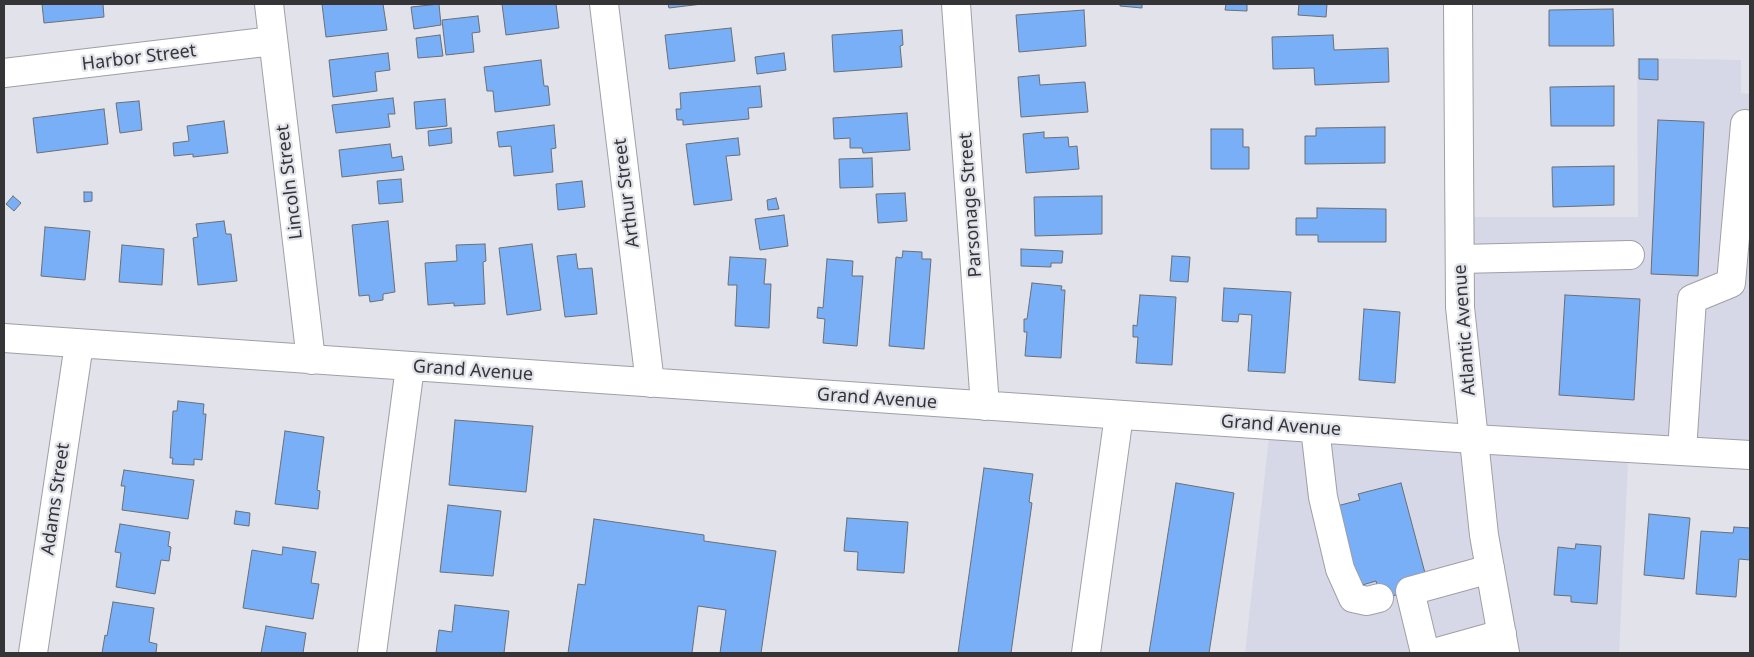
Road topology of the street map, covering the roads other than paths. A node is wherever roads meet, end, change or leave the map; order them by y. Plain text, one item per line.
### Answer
1 (269, 4) edge
2 (604, 4) edge
3 (956, 4) edge
4 (1458, 4) edge
5 (273, 42) junction
6 (4, 74) edge
7 (1745, 124) dead end
8 (1630, 255) dead end
9 (1460, 259) junction
10 (4, 338) edge
11 (79, 344) junction
12 (311, 360) junction
13 (410, 367) junction
14 (650, 383) junction
15 (985, 406) junction
16 (1119, 415) junction
17 (1315, 428) junction
18 (1473, 439) junction
19 (1682, 451) junction
20 (1750, 455) edge
21 (1490, 569) junction
22 (1379, 598) dead end
23 (1504, 644) edge
24 (33, 653) edge
25 (372, 653) edge
26 (1086, 653) edge
27 (1425, 653) edge
28 (1434, 653) edge

1 - 5 street, Lincoln Street
2 - 14 street, Arthur Street
3 - 15 street, Parsonage Street
4 - 9 street, Atlantic Avenue
5 - 6 street, Harbor Street
5 - 12 street, Lincoln Street
7 - 19 street
8 - 9 street
9 - 18 street, Atlantic Avenue
10 - 11 street, Grand Avenue
11 - 12 street, Grand Avenue
11 - 24 street, Adams Street
12 - 13 street, Grand Avenue
13 - 14 street, Grand Avenue
13 - 25 street
14 - 15 street, Grand Avenue
15 - 16 street, Grand Avenue
16 - 17 street, Grand Avenue
16 - 26 street
17 - 18 street, Grand Avenue
17 - 22 street
18 - 19 street, Grand Avenue
18 - 21 street, Atlantic Avenue
19 - 20 street, Grand Avenue
21 - 23 street, Atlantic Avenue
21 - 27 street
23 - 28 street

